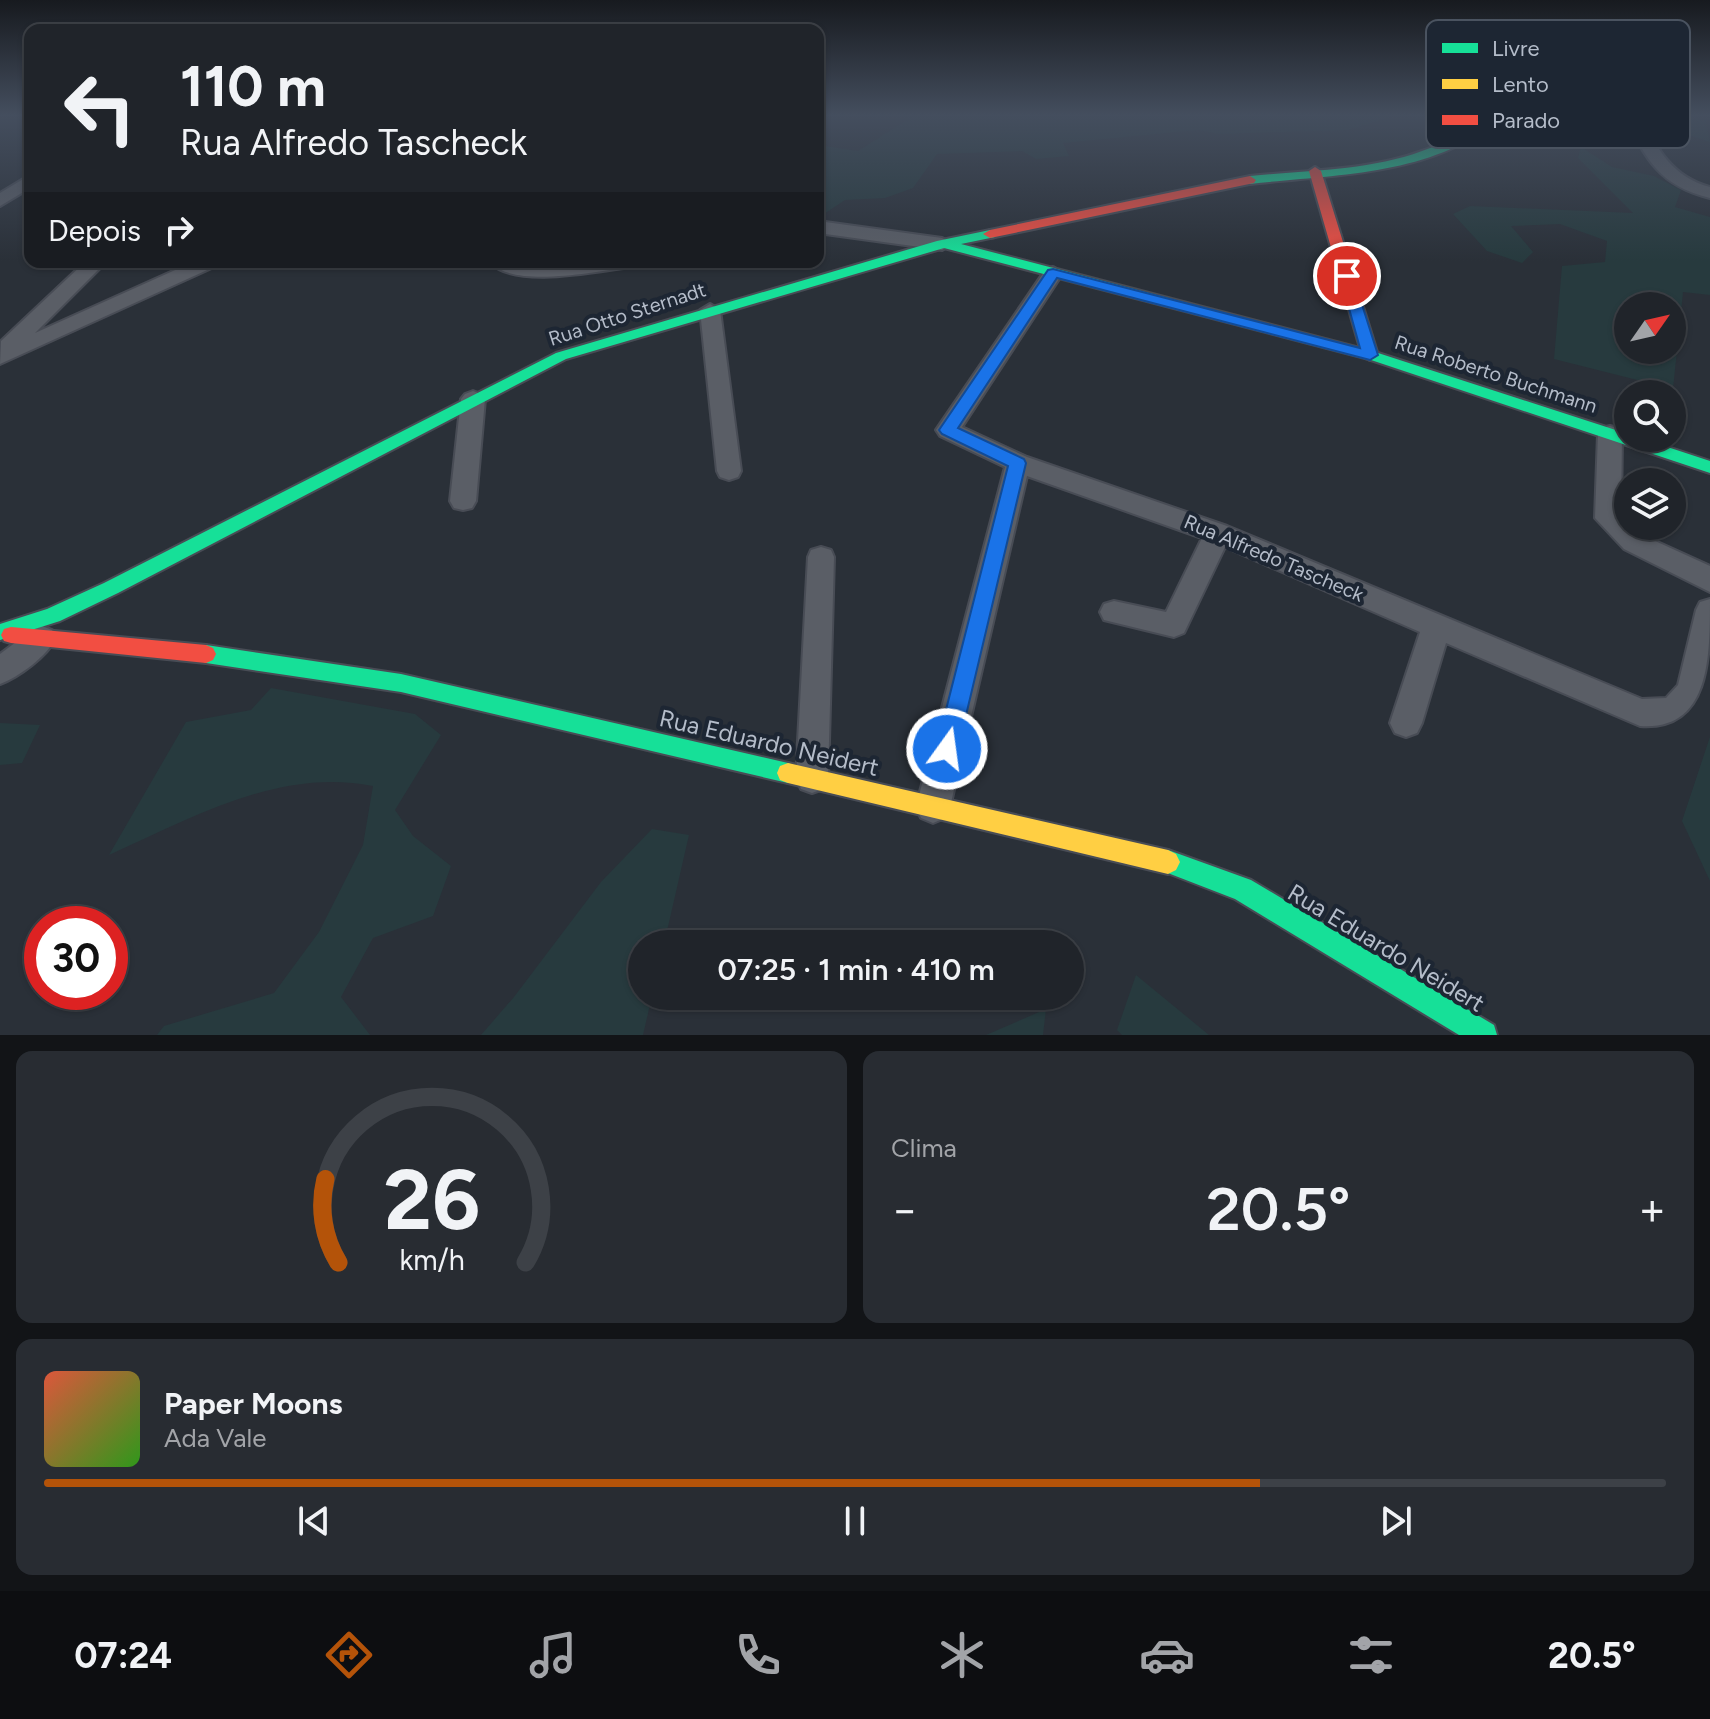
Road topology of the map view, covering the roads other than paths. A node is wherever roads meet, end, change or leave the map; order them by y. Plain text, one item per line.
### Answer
1 (1362, 164) edge
2 (1661, 164) edge
3 (1315, 171) junction
4 (0, 176) edge
5 (24, 178) edge
6 (24, 183) edge
7 (1710, 193) edge
8 (0, 201) edge
9 (824, 228) edge
10 (844, 232) junction
11 (824, 235) edge
12 (942, 244) junction
13 (90, 268) edge
14 (196, 268) edge
15 (514, 268) edge
16 (569, 268) edge
17 (1053, 273) junction
18 (710, 310) junction
19 (1370, 355) junction
20 (0, 356) edge
21 (473, 399) junction
22 (1610, 434) junction
23 (1018, 463) junction
24 (1710, 467) edge
25 (729, 471) dead end
26 (463, 501) dead end
27 (1218, 533) junction
28 (821, 557) dead end
29 (1710, 581) edge
30 (1710, 610) edge
31 (1114, 612) dead end
32 (1436, 628) junction
33 (0, 633) edge
34 (42, 638) junction
35 (0, 671) edge
36 (1406, 723) dead end
37 (812, 778) junction
38 (933, 807) junction
39 (1484, 1035) edge

1 - 3 main road, Rua Otto Sternadt
2 - 7 street
3 - 12 main road, Rua Otto Sternadt
3 - 19 main road
4 - 5 street
6 - 8 street
9 - 10 street
10 - 11 street
10 - 12 street
12 - 17 main road, Rua Roberto Buchmann
12 - 18 main road, Rua Otto Sternadt
13 - 20 street
14 - 20 street
15 - 16 street
17 - 19 main road, Rua Roberto Buchmann
17 - 23 street, Rua Alfredo Tascheck
18 - 21 main road, Rua Otto Sternadt
18 - 25 street
19 - 22 main road, Rua Roberto Buchmann
21 - 26 street
21 - 33 main road, Rua Otto Sternadt
22 - 24 main road, Rua Roberto Buchmann
22 - 29 street
23 - 27 street, Rua Alfredo Tascheck
23 - 38 street
27 - 31 street
27 - 32 street, Rua Alfredo Tascheck
28 - 37 street
30 - 32 street, Rua Alfredo Tascheck
32 - 36 street
33 - 34 main road, Rua Eduardo Neidert
34 - 35 street
34 - 37 main road, Rua Eduardo Neidert
37 - 38 main road, Rua Eduardo Neidert
38 - 39 main road, Rua Eduardo Neidert

